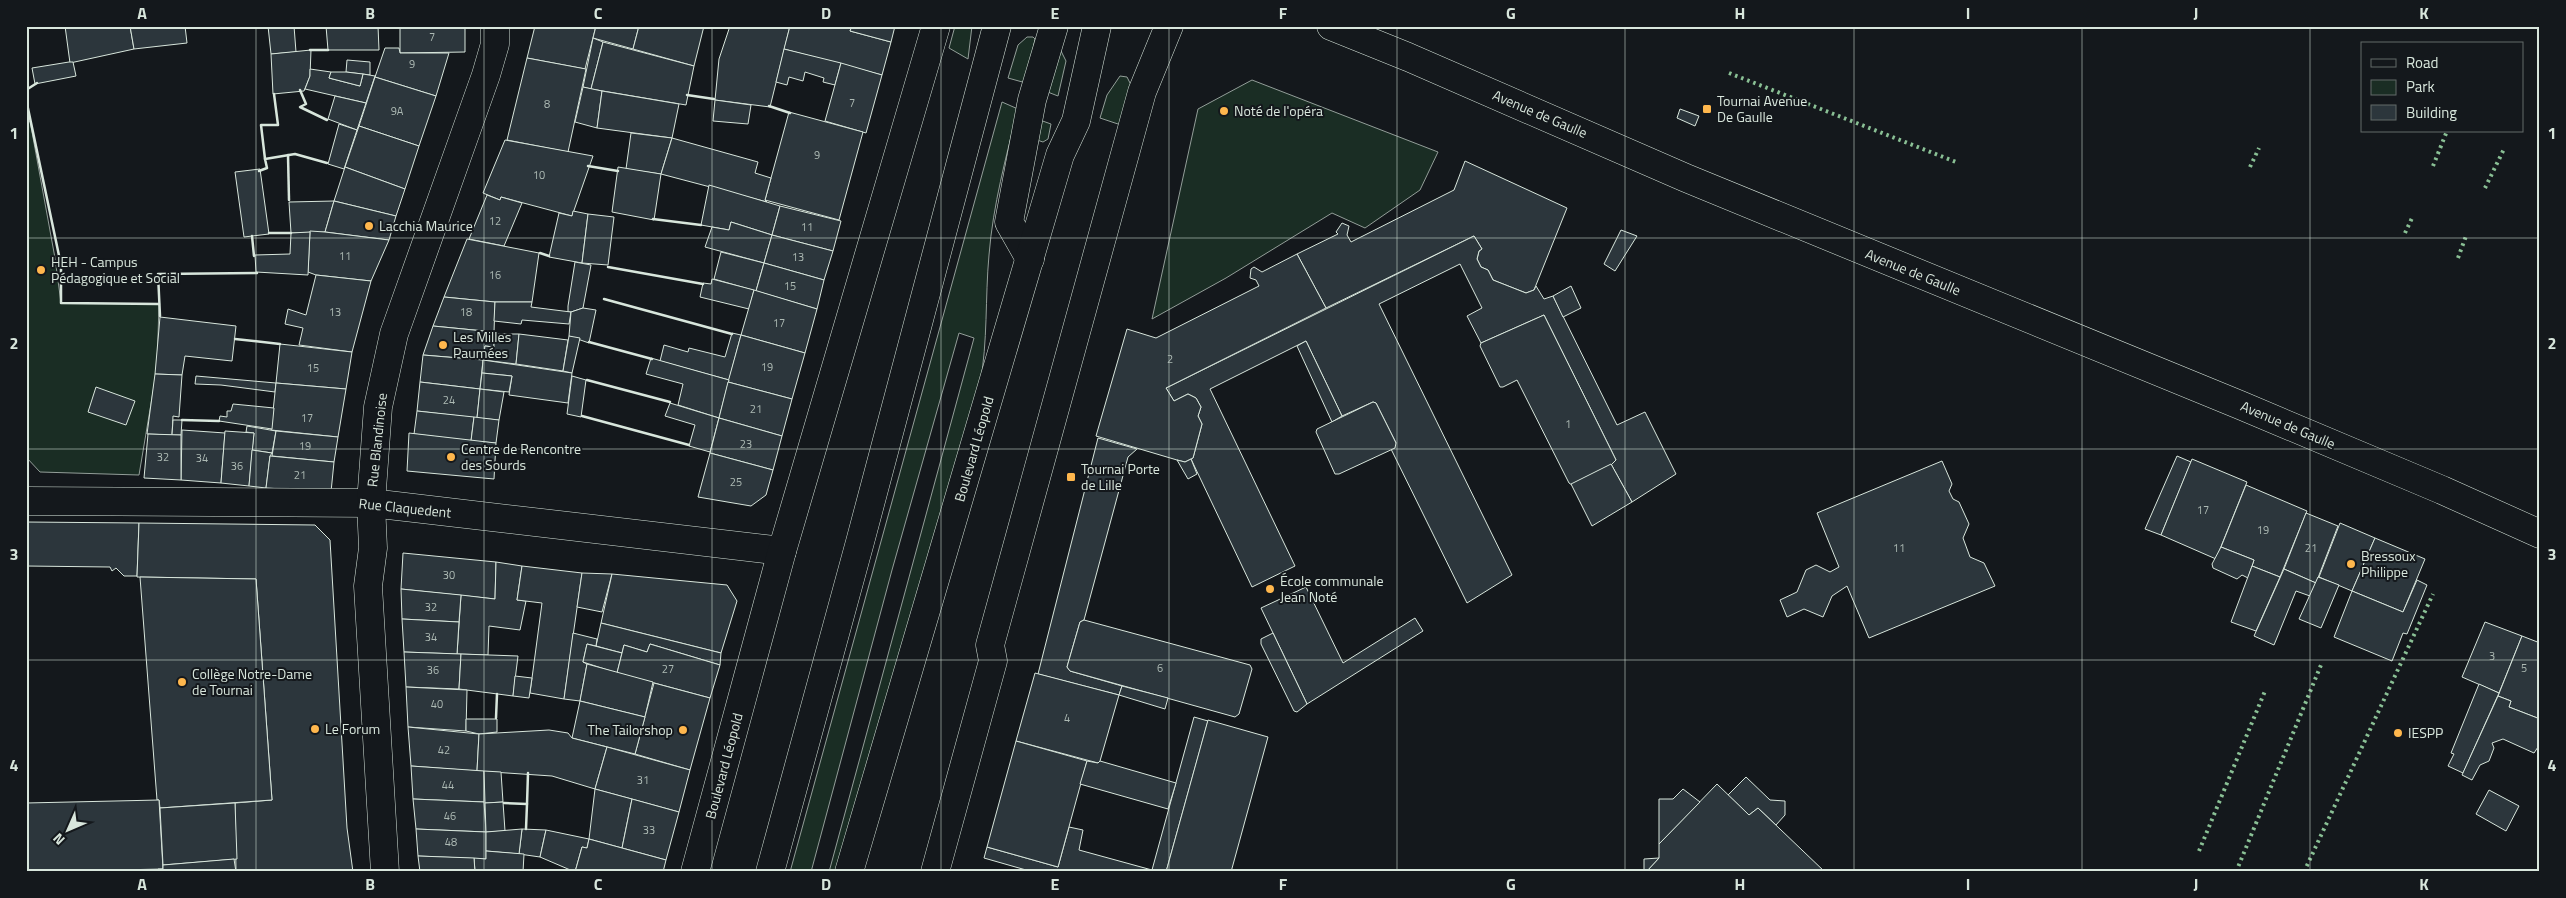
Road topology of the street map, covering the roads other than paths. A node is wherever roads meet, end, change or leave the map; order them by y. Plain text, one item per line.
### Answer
1 (495, 26) edge
2 (936, 26) edge
3 (997, 26) edge
4 (1054, 26) edge
5 (1097, 26) edge
6 (1169, 26) edge
7 (1331, 26) edge
8 (1030, 259) junction
9 (26, 501) edge
10 (371, 503) junction
11 (2540, 534) edge
12 (782, 551) junction
13 (384, 872) edge
14 (696, 872) edge
15 (770, 872) edge
16 (849, 872) edge
17 (935, 872) edge

1 - 10 street, Rue Blandinoise
2 - 12 street, Boulevard Léopold
3 - 15 street
4 - 8 street
5 - 8 street, Boulevard Léopold
6 - 17 street
7 - 11 street, Avenue de Gaulle
8 - 16 street, Boulevard Léopold
9 - 10 street, Rue Claquedent
10 - 12 street, Rue Claquedent
10 - 13 street, Rue Blandinoise
12 - 14 street, Boulevard Léopold

